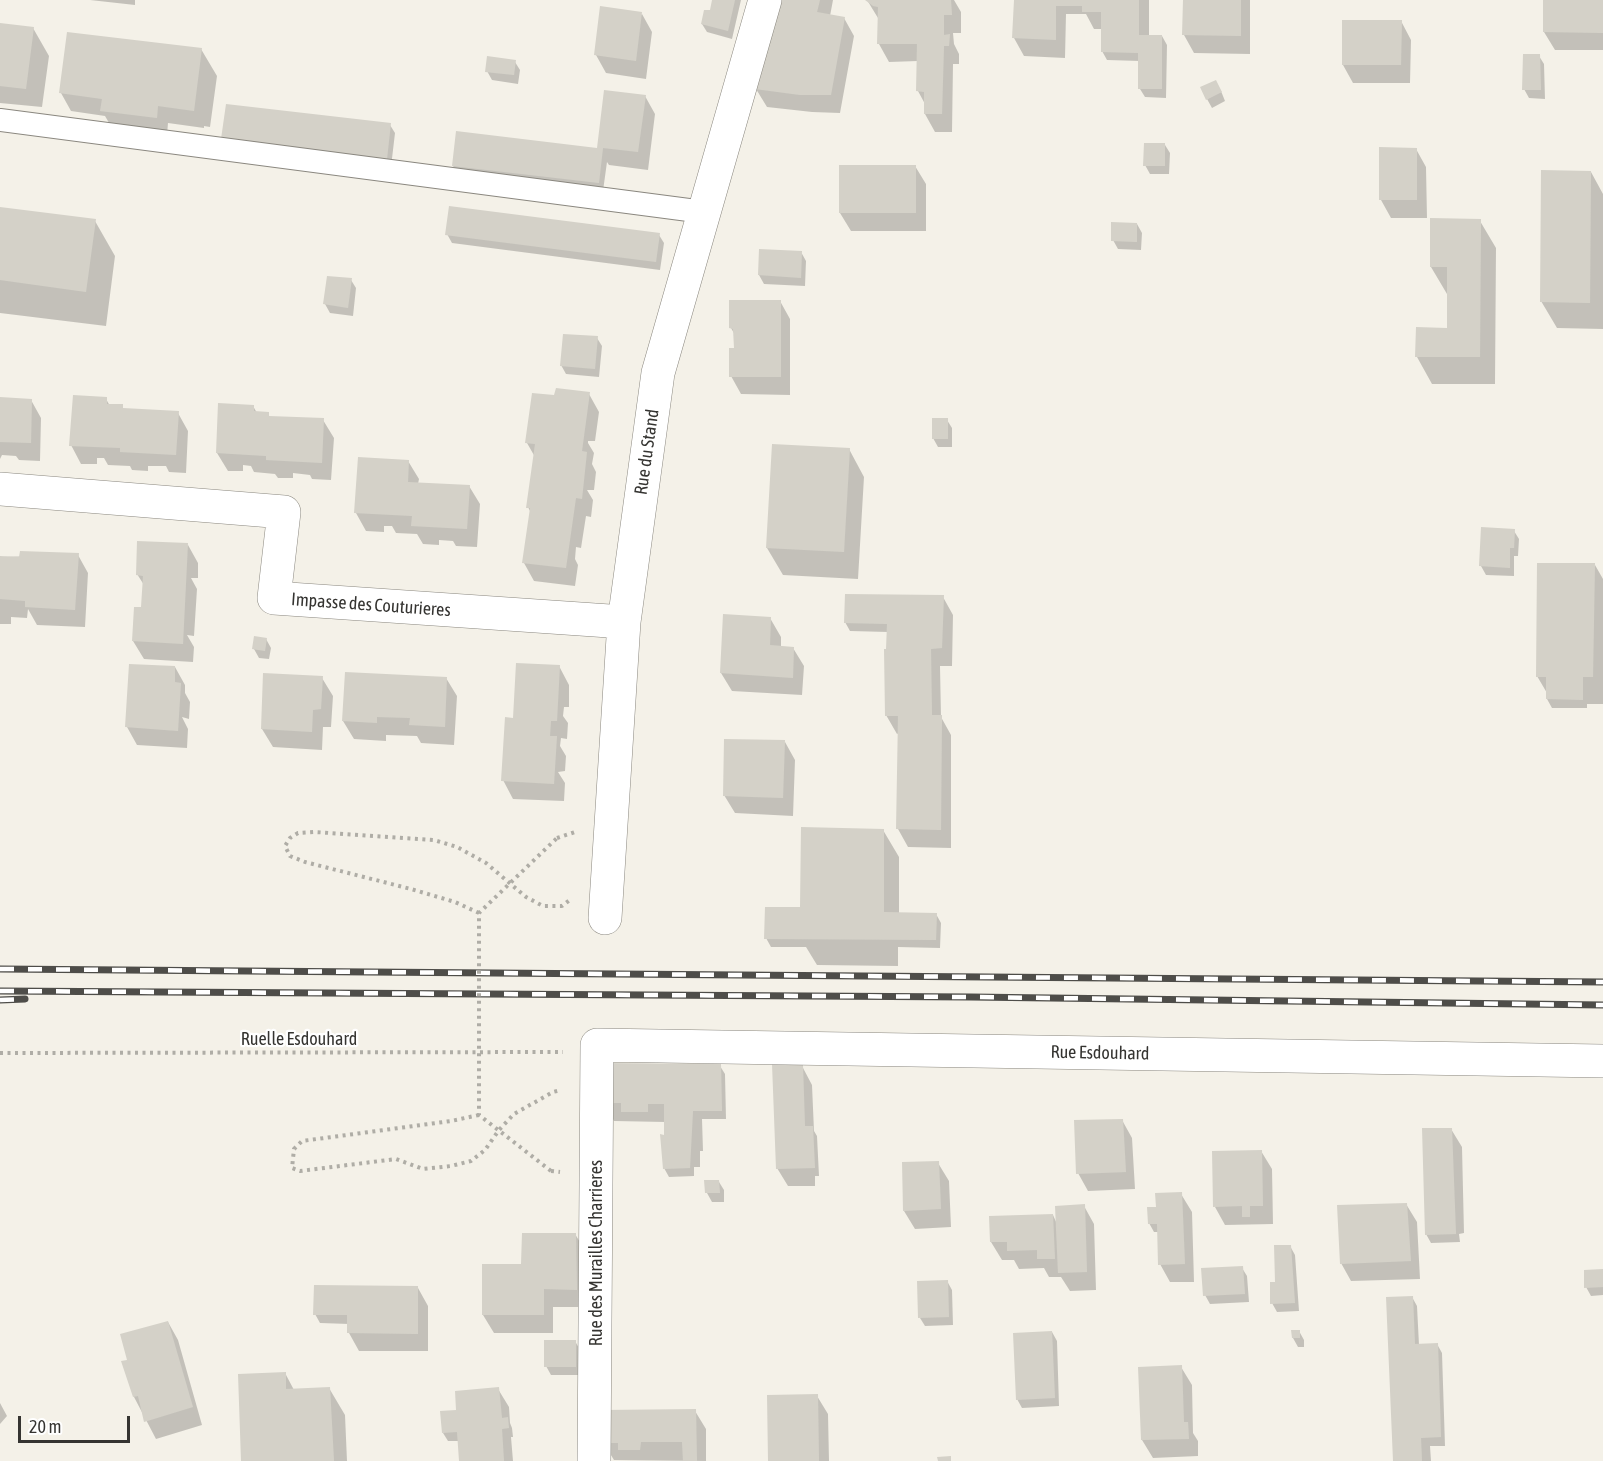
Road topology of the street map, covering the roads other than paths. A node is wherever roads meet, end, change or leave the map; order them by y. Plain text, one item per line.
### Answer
1 (765, 0) edge
2 (0, 120) edge
3 (704, 212) junction
4 (0, 489) edge
5 (624, 622) junction
6 (606, 906) road end
7 (597, 1046) joint
8 (1603, 1061) edge
9 (594, 1461) edge

1 - 3 street, Rue du Stand
2 - 3 lane
3 - 5 street, Rue du Stand
4 - 5 street, Impasse des Couturieres
5 - 6 street, Rue du Stand
7 - 8 street, Rue Esdouhard
7 - 9 street, Rue des Murailles Charrieres

